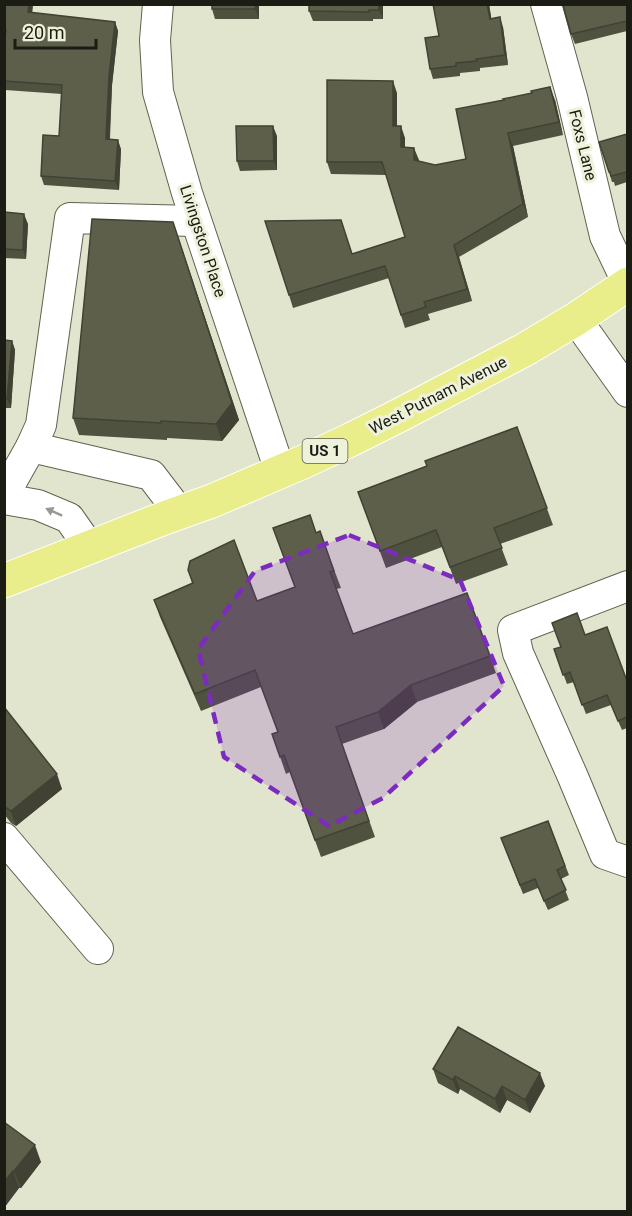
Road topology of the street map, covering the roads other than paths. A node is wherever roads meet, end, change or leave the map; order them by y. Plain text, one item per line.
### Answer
1 (158, 4) edge
2 (546, 4) edge
3 (196, 221) junction
4 (627, 284) edge
5 (576, 319) junction
6 (627, 392) edge
7 (31, 447) junction
8 (280, 471) junction
9 (4, 497) edge
10 (180, 513) junction
11 (90, 548) junction
12 (4, 581) edge
13 (627, 586) edge
14 (4, 838) edge
15 (627, 861) edge
16 (99, 949) dead end

1 - 3 street, Livingston Place
2 - 4 street, Foxs Lane
3 - 7 street
3 - 8 street, Livingston Place
4 - 5 main road, West Putnam Avenue / US 1
5 - 6 street
5 - 8 main road, West Putnam Avenue / US 1
7 - 9 street
7 - 10 street
8 - 10 main road, West Putnam Avenue / US 1
11 -> 9 street
10 - 11 main road, West Putnam Avenue / US 1
11 - 12 main road, West Putnam Avenue / US 1
13 - 15 street
14 - 16 street

